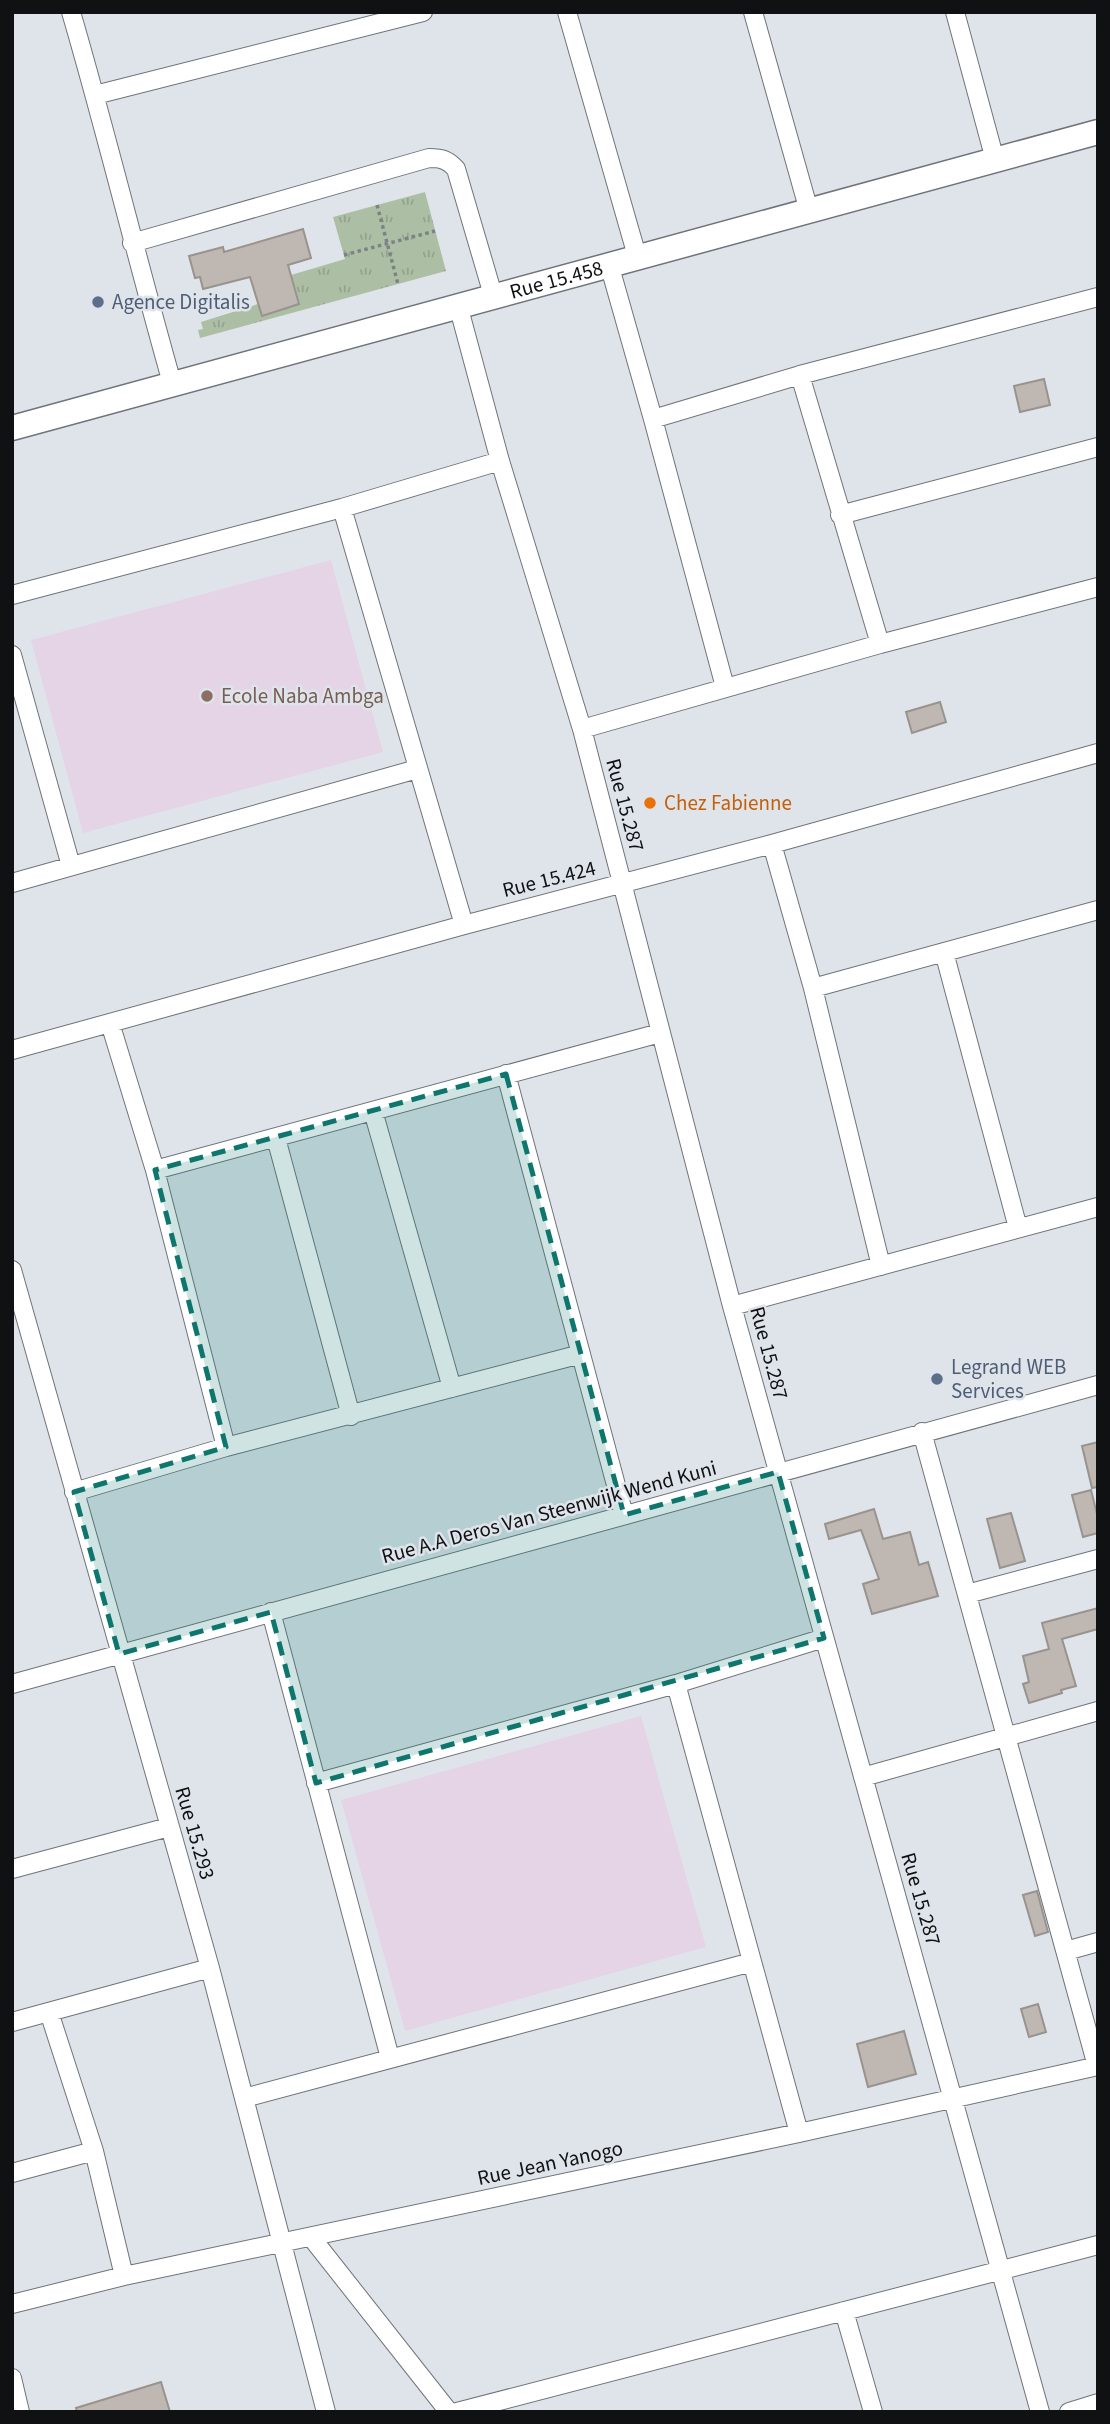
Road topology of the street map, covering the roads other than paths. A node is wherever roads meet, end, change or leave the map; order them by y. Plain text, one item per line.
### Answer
1 (71, 12) edge
2 (423, 12) edge
3 (566, 12) edge
4 (753, 12) edge
5 (956, 12) edge
6 (95, 95) junction
7 (1098, 132) edge
8 (995, 160) junction
9 (808, 211) junction
10 (132, 243) junction
11 (637, 257) junction
12 (609, 264) junction
13 (493, 296) junction
14 (1098, 297) edge
15 (458, 305) junction
16 (800, 375) junction
17 (172, 383) junction
18 (653, 419) junction
19 (12, 428) edge
20 (1098, 447) edge
21 (500, 461) junction
22 (342, 508) junction
23 (840, 515) junction
24 (1098, 587) edge
25 (12, 595) edge
26 (880, 644) junction
27 (12, 655) edge
28 (725, 687) junction
29 (582, 729) junction
30 (1098, 752) edge
31 (417, 769) junction
32 (772, 844) junction
33 (71, 866) junction
34 (12, 883) edge
35 (623, 884) junction
36 (1098, 910) edge
37 (464, 925) junction
38 (944, 951) junction
39 (813, 988) junction
40 (110, 1023) junction
41 (660, 1033) junction
42 (12, 1050) edge
43 (506, 1074) junction
44 (373, 1111) junction
45 (276, 1138) junction
46 (155, 1170) junction
47 (1098, 1207) edge
48 (1018, 1228) junction
49 (881, 1266) junction
50 (12, 1270) edge
51 (732, 1306) junction
52 (581, 1354) junction
53 (1098, 1385) edge
54 (453, 1388) junction
55 (351, 1416) junction
56 (922, 1432) junction
57 (226, 1447) junction
58 (778, 1472) junction
59 (74, 1492) junction
60 (624, 1515) junction
61 (1098, 1559) edge
62 (967, 1594) junction
63 (271, 1612) junction
64 (824, 1638) junction
65 (120, 1654) junction
66 (12, 1684) edge
67 (676, 1684) junction
68 (1098, 1711) edge
69 (1007, 1737) junction
70 (863, 1777) junction
71 (316, 1783) junction
72 (169, 1827) junction
73 (12, 1869) edge
74 (1098, 1942) edge
75 (1066, 1951) junction
76 (752, 1962) junction
77 (210, 1968) junction
78 (49, 2012) junction
79 (12, 2022) edge
80 (390, 2058) junction
81 (1098, 2066) edge
82 (953, 2097) junction
83 (244, 2098) junction
84 (799, 2133) junction
85 (94, 2151) junction
86 (12, 2173) edge
87 (311, 2237) junction
88 (283, 2242) junction
89 (1098, 2245) edge
90 (1000, 2271) junction
91 (124, 2276) junction
92 (12, 2304) edge
93 (844, 2311) junction
94 (12, 2378) edge
95 (1098, 2403) edge
96 (20, 2412) edge
97 (326, 2412) edge
98 (449, 2412) edge
99 (457, 2412) edge
100 (873, 2412) edge
101 (1040, 2412) edge
102 (1069, 2412) edge

1 - 6 street
2 - 6 street
3 - 11 street
4 - 9 street
5 - 8 street
6 - 10 street
7 - 8 main road, Rue 15.458
8 - 9 main road, Rue 15.458
9 - 11 main road, Rue 15.458
10 - 13 street
10 - 17 street
11 - 12 main road, Rue 15.458
12 - 13 main road, Rue 15.458
12 - 18 street
13 - 15 main road, Rue 15.458
14 - 16 street
15 - 17 main road, Rue 15.458
15 - 21 street, Rue 15.287
16 - 18 street
16 - 23 street
17 - 19 main road, Rue 15.458
18 - 28 street
20 - 23 street
21 - 22 street
21 - 29 street, Rue 15.287
22 - 25 street
22 - 31 street
23 - 26 street
24 - 26 street
26 - 28 street
27 - 33 street
28 - 29 street
29 - 35 street, Rue 15.287
30 - 32 street, Rue 15.424
31 - 33 street
31 - 37 street
32 - 35 street, Rue 15.424
32 - 39 street
33 - 34 street
35 - 37 street, Rue 15.424
35 - 41 street, Rue 15.287
36 - 38 street
37 - 40 street, Rue 15.424
38 - 39 street
38 - 48 street
39 - 49 street
40 - 42 street, Rue 15.424
40 - 46 street
41 - 43 street
41 - 51 street, Rue 15.287
43 - 44 street
43 - 52 street
44 - 45 street
44 - 54 street
45 - 46 street
45 - 55 street
46 - 57 street
47 - 48 street
48 - 49 street
49 - 51 street
50 - 59 street, Rue 15.293
51 - 58 street, Rue 15.287
52 - 54 street
52 - 60 street
53 - 56 street, Rue A.A Deros Van Steenwijk Wend Kuni
54 - 55 street
55 - 57 street
56 - 58 street, Rue A.A Deros Van Steenwijk Wend Kuni
56 - 62 street
57 - 59 street
58 - 60 street, Rue A.A Deros Van Steenwijk Wend Kuni
58 - 64 street, Rue 15.287
59 - 65 street, Rue 15.293
60 - 63 street, Rue A.A Deros Van Steenwijk Wend Kuni
61 - 62 street
62 - 69 street
63 - 65 street, Rue A.A Deros Van Steenwijk Wend Kuni
63 - 71 street
64 - 67 street
64 - 70 street, Rue 15.287
65 - 66 street, Rue A.A Deros Van Steenwijk Wend Kuni
65 - 72 street, Rue 15.293
67 - 71 street
67 - 76 street
68 - 69 street
69 - 70 street
69 - 75 street
70 - 82 street, Rue 15.287
71 - 80 street
72 - 73 street
72 - 77 street, Rue 15.293
74 - 75 street
75 - 81 street
76 - 80 street
76 - 84 street
77 - 78 street
77 - 83 street, Rue 15.293
78 - 79 street
78 - 85 street
80 - 83 street
81 - 82 street, Rue Jean Yanogo
82 - 84 street, Rue Jean Yanogo
82 - 90 street, Rue 15.287
83 - 88 street, Rue 15.293
84 - 87 street, Rue Jean Yanogo
85 - 86 street
85 - 91 street
87 - 88 street, Rue Jean Yanogo
87 - 98 street
88 - 91 street, Rue Jean Yanogo
88 - 97 street, Rue 15.293
89 - 90 street
90 - 93 street
90 - 101 street, Rue 15.287
91 - 92 street, Rue Jean Yanogo
93 - 99 street
93 - 100 street
94 - 96 street
95 - 102 street

